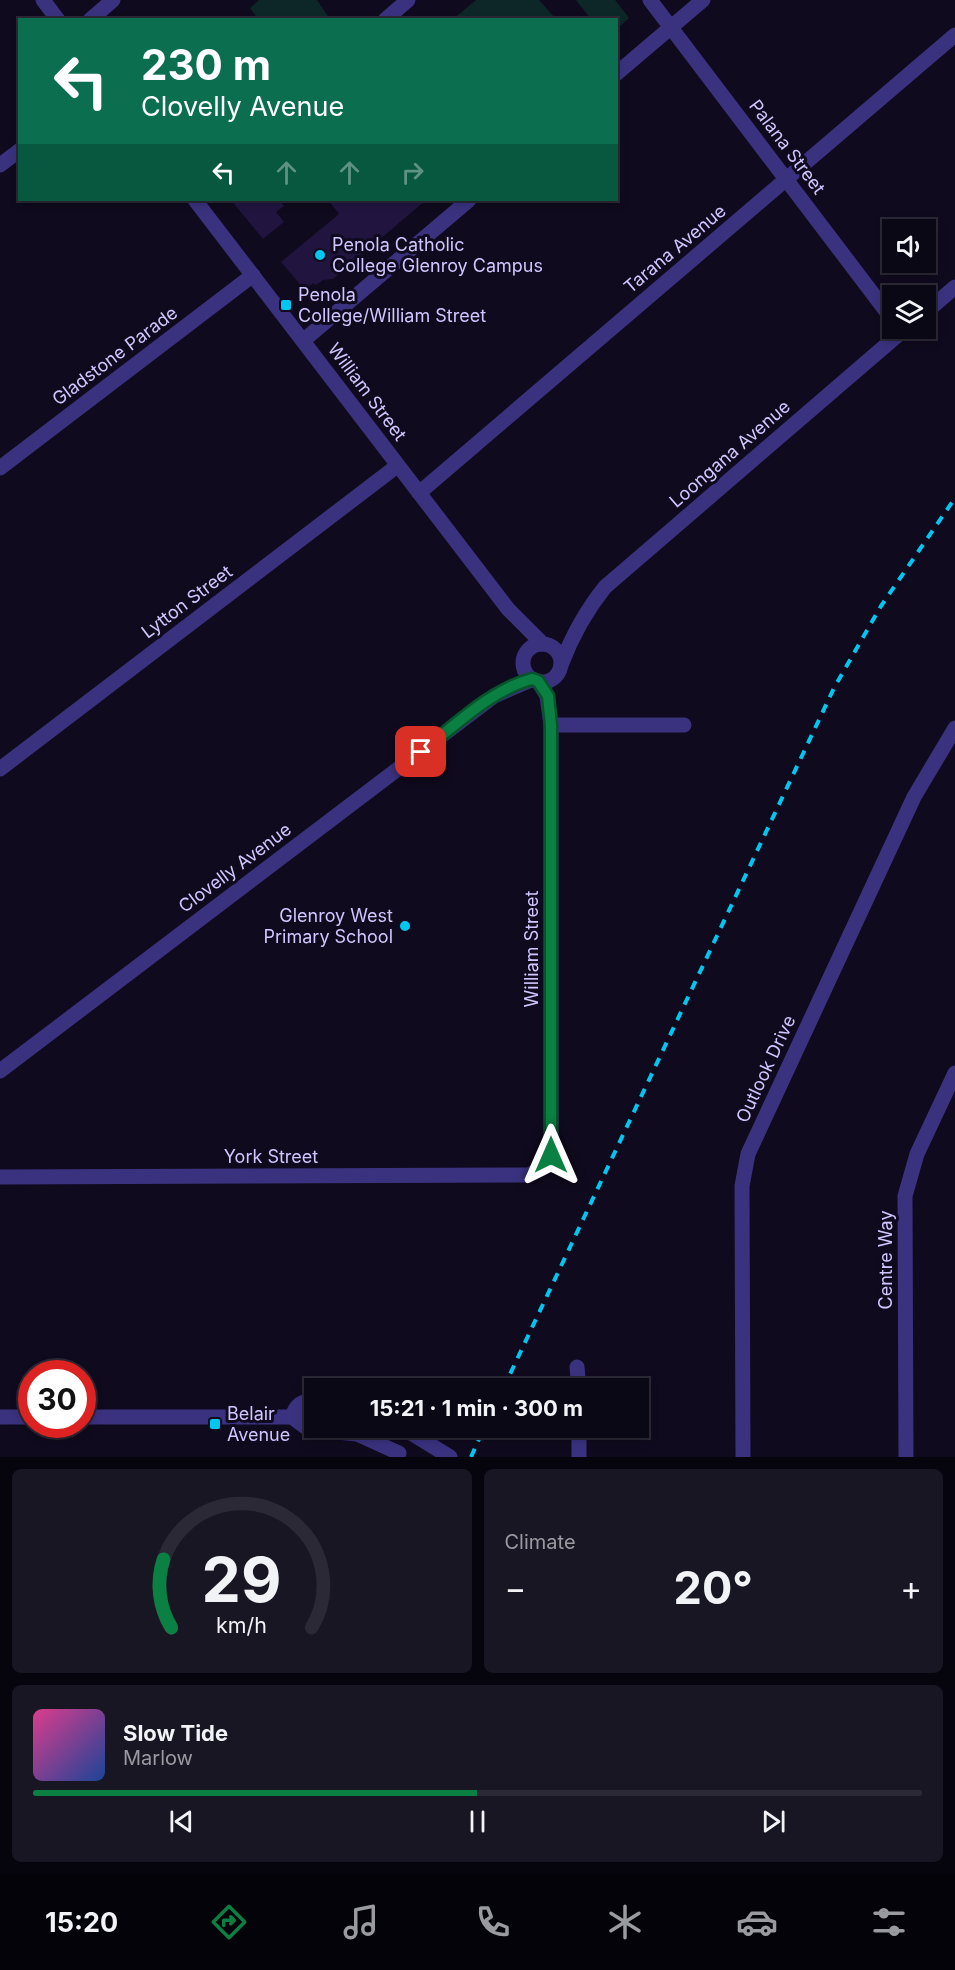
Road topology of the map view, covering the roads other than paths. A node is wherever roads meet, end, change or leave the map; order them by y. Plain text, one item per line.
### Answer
1 (43, 0) edge
2 (113, 0) edge
3 (408, 0) edge
4 (650, 0) edge
5 (703, 0) edge
6 (56, 18) edge
7 (92, 18) edge
8 (387, 18) edge
9 (670, 28) junction
10 (955, 35) edge
11 (618, 72) edge
12 (18, 152) edge
13 (0, 165) edge
14 (787, 179) junction
15 (196, 201) edge
16 (468, 201) edge
17 (253, 275) junction
18 (955, 286) edge
19 (936, 303) edge
20 (882, 306) edge
21 (893, 339) edge
22 (304, 340) junction
23 (397, 466) junction
24 (0, 468) edge
25 (418, 493) junction
26 (508, 609) junction
27 (585, 613) junction
28 (546, 645) junction
29 (525, 658) junction
30 (560, 668) junction
31 (535, 680) junction
32 (494, 696) junction
33 (551, 725) junction
34 (684, 725) dead end
35 (955, 728) edge
36 (0, 769) edge
37 (0, 1071) edge
38 (955, 1073) edge
39 (541, 1169) joint
40 (0, 1177) edge
41 (577, 1367) dead end
42 (578, 1378) edge
43 (304, 1403) edge
44 (0, 1416) edge
45 (18, 1417) edge
46 (96, 1417) edge
47 (292, 1417) junction
48 (304, 1417) edge
49 (420, 1438) edge
50 (579, 1438) edge
51 (444, 1452) edge
52 (399, 1453) dead end
53 (579, 1457) edge
54 (743, 1457) edge
55 (906, 1457) edge

1 - 6 street
2 - 7 street
3 - 8 street
4 - 9 street, Palana Street
5 - 9 street
9 - 11 street
9 - 14 street, Palana Street
10 - 14 street, Tarana Avenue
12 - 13 street
14 - 20 street, Palana Street
14 - 25 street, Tarana Avenue
15 - 17 street, William Street
16 - 22 street
17 - 22 street, William Street
17 - 24 street, Gladstone Parade
18 - 19 street
21 - 27 street, Loongana Avenue
22 - 23 street, William Street
23 - 25 street, William Street
23 - 36 street, Lytton Street
25 - 26 street, William Street
26 - 28 street, William Street
26 - 29 street, William Street
27 - 28 street, Loongana Avenue
27 - 30 street, Loongana Avenue
28 - 29 street
28 - 30 street
29 - 31 street
29 - 32 street, Clovelly Avenue
30 - 31 street
30 - 33 street, William Street
31 - 32 street, Clovelly Avenue
31 - 33 street, William Street
32 - 37 street, Clovelly Avenue
33 - 34 street
33 - 39 street, William Street
35 - 54 street, Outlook Drive
38 - 55 street, Centre Way
39 - 40 street, York Street
41 - 42 street
43 - 47 street
44 - 45 street
46 - 47 street
47 - 48 street
47 - 52 street
49 - 51 street
50 - 53 street

